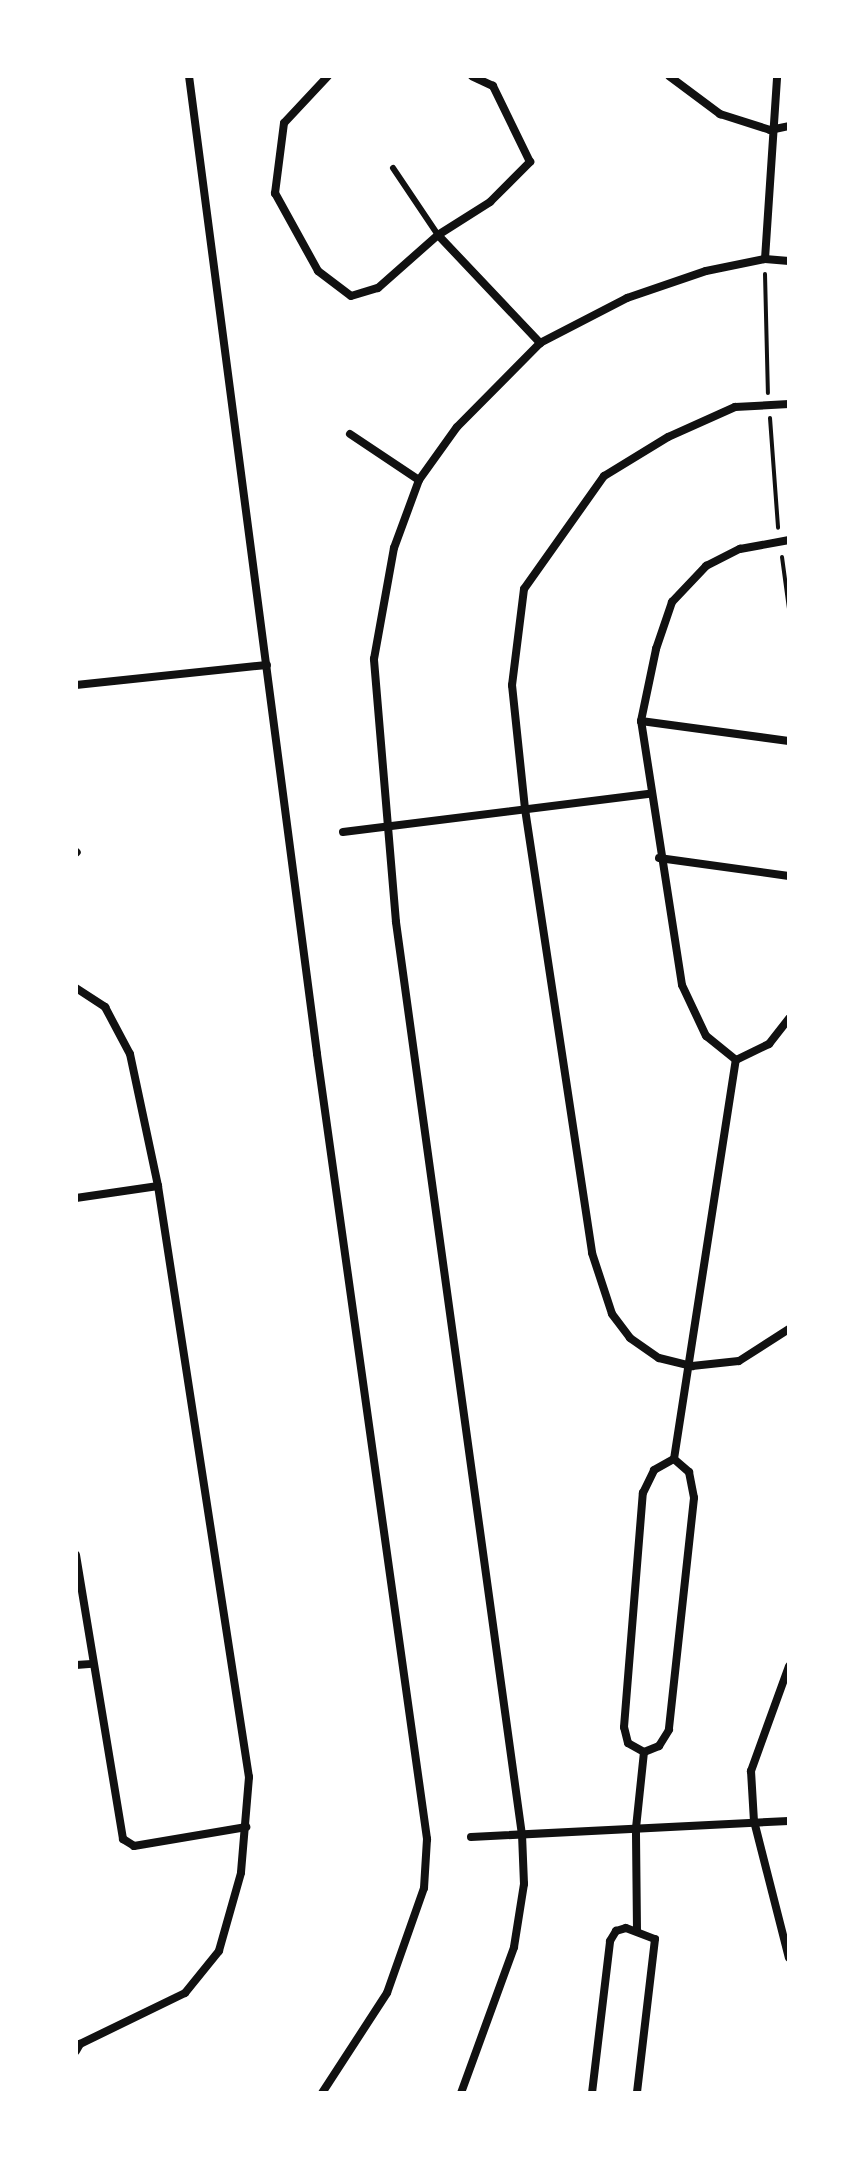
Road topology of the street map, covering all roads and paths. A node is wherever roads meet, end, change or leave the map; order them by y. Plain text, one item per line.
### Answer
1 (189, 76) edge
2 (328, 76) edge
3 (472, 76) edge
4 (669, 76) edge
5 (777, 76) edge
6 (789, 126) edge
7 (770, 130) junction
8 (393, 168) dead end
9 (438, 235) junction
10 (765, 259) junction
11 (789, 261) edge
12 (540, 343) junction
13 (769, 403) junction
14 (789, 404) edge
15 (350, 434) dead end
16 (419, 480) junction
17 (784, 540) edge
18 (789, 609) edge
19 (267, 665) junction
20 (76, 685) edge
21 (641, 721) junction
22 (789, 728) edge
23 (788, 741) edge
24 (648, 794) junction
25 (525, 809) junction
26 (387, 827) junction
27 (343, 832) dead end
28 (659, 858) junction
29 (789, 876) edge
30 (76, 988) edge
31 (789, 1018) edge
32 (736, 1060) junction
33 (158, 1186) junction
34 (76, 1198) edge
35 (789, 1329) edge
36 (692, 1366) junction
37 (674, 1459) junction
38 (76, 1555) edge
39 (92, 1664) junction
40 (76, 1665) edge
41 (789, 1666) edge
42 (644, 1752) junction
43 (754, 1821) junction
44 (789, 1821) edge
45 (246, 1827) junction
46 (636, 1828) junction
47 (522, 1835) junction
48 (471, 1837) dead end
49 (637, 1930) junction
50 (789, 1958) edge
51 (77, 2044) edge
52 (322, 2093) edge
53 (461, 2093) edge
54 (592, 2093) edge
55 (637, 2093) edge

1 - 19 street
2 - 9 street
3 - 9 street
4 - 7 street
5 - 7 street
6 - 7 street
7 - 10 street
8 - 9 lane
9 - 12 street
10 - 11 street
10 - 12 street
10 - 13 path
12 - 16 street
13 - 14 street
13 - 17 path
13 - 25 street
15 - 16 street
16 - 26 street
17 - 18 path
17 - 21 street
19 - 20 street
19 - 52 street
21 - 23 street
21 - 24 street
22 - 23 street
24 - 25 street
24 - 28 street
25 - 26 street
25 - 36 street
26 - 27 street
26 - 47 street
28 - 29 street
28 - 32 street
30 - 33 street
31 - 32 street
32 - 36 street
33 - 34 street
33 - 45 street
35 - 36 street
36 - 37 street
37 - 42 street
37 - 42 street
38 - 39 street
39 - 40 street
39 - 45 street
41 - 43 street
42 - 46 street
43 - 44 street
43 - 46 street
43 - 50 street
45 - 51 street
46 - 47 street
46 - 49 street
47 - 48 street
47 - 53 street
49 - 54 street
49 - 55 street

